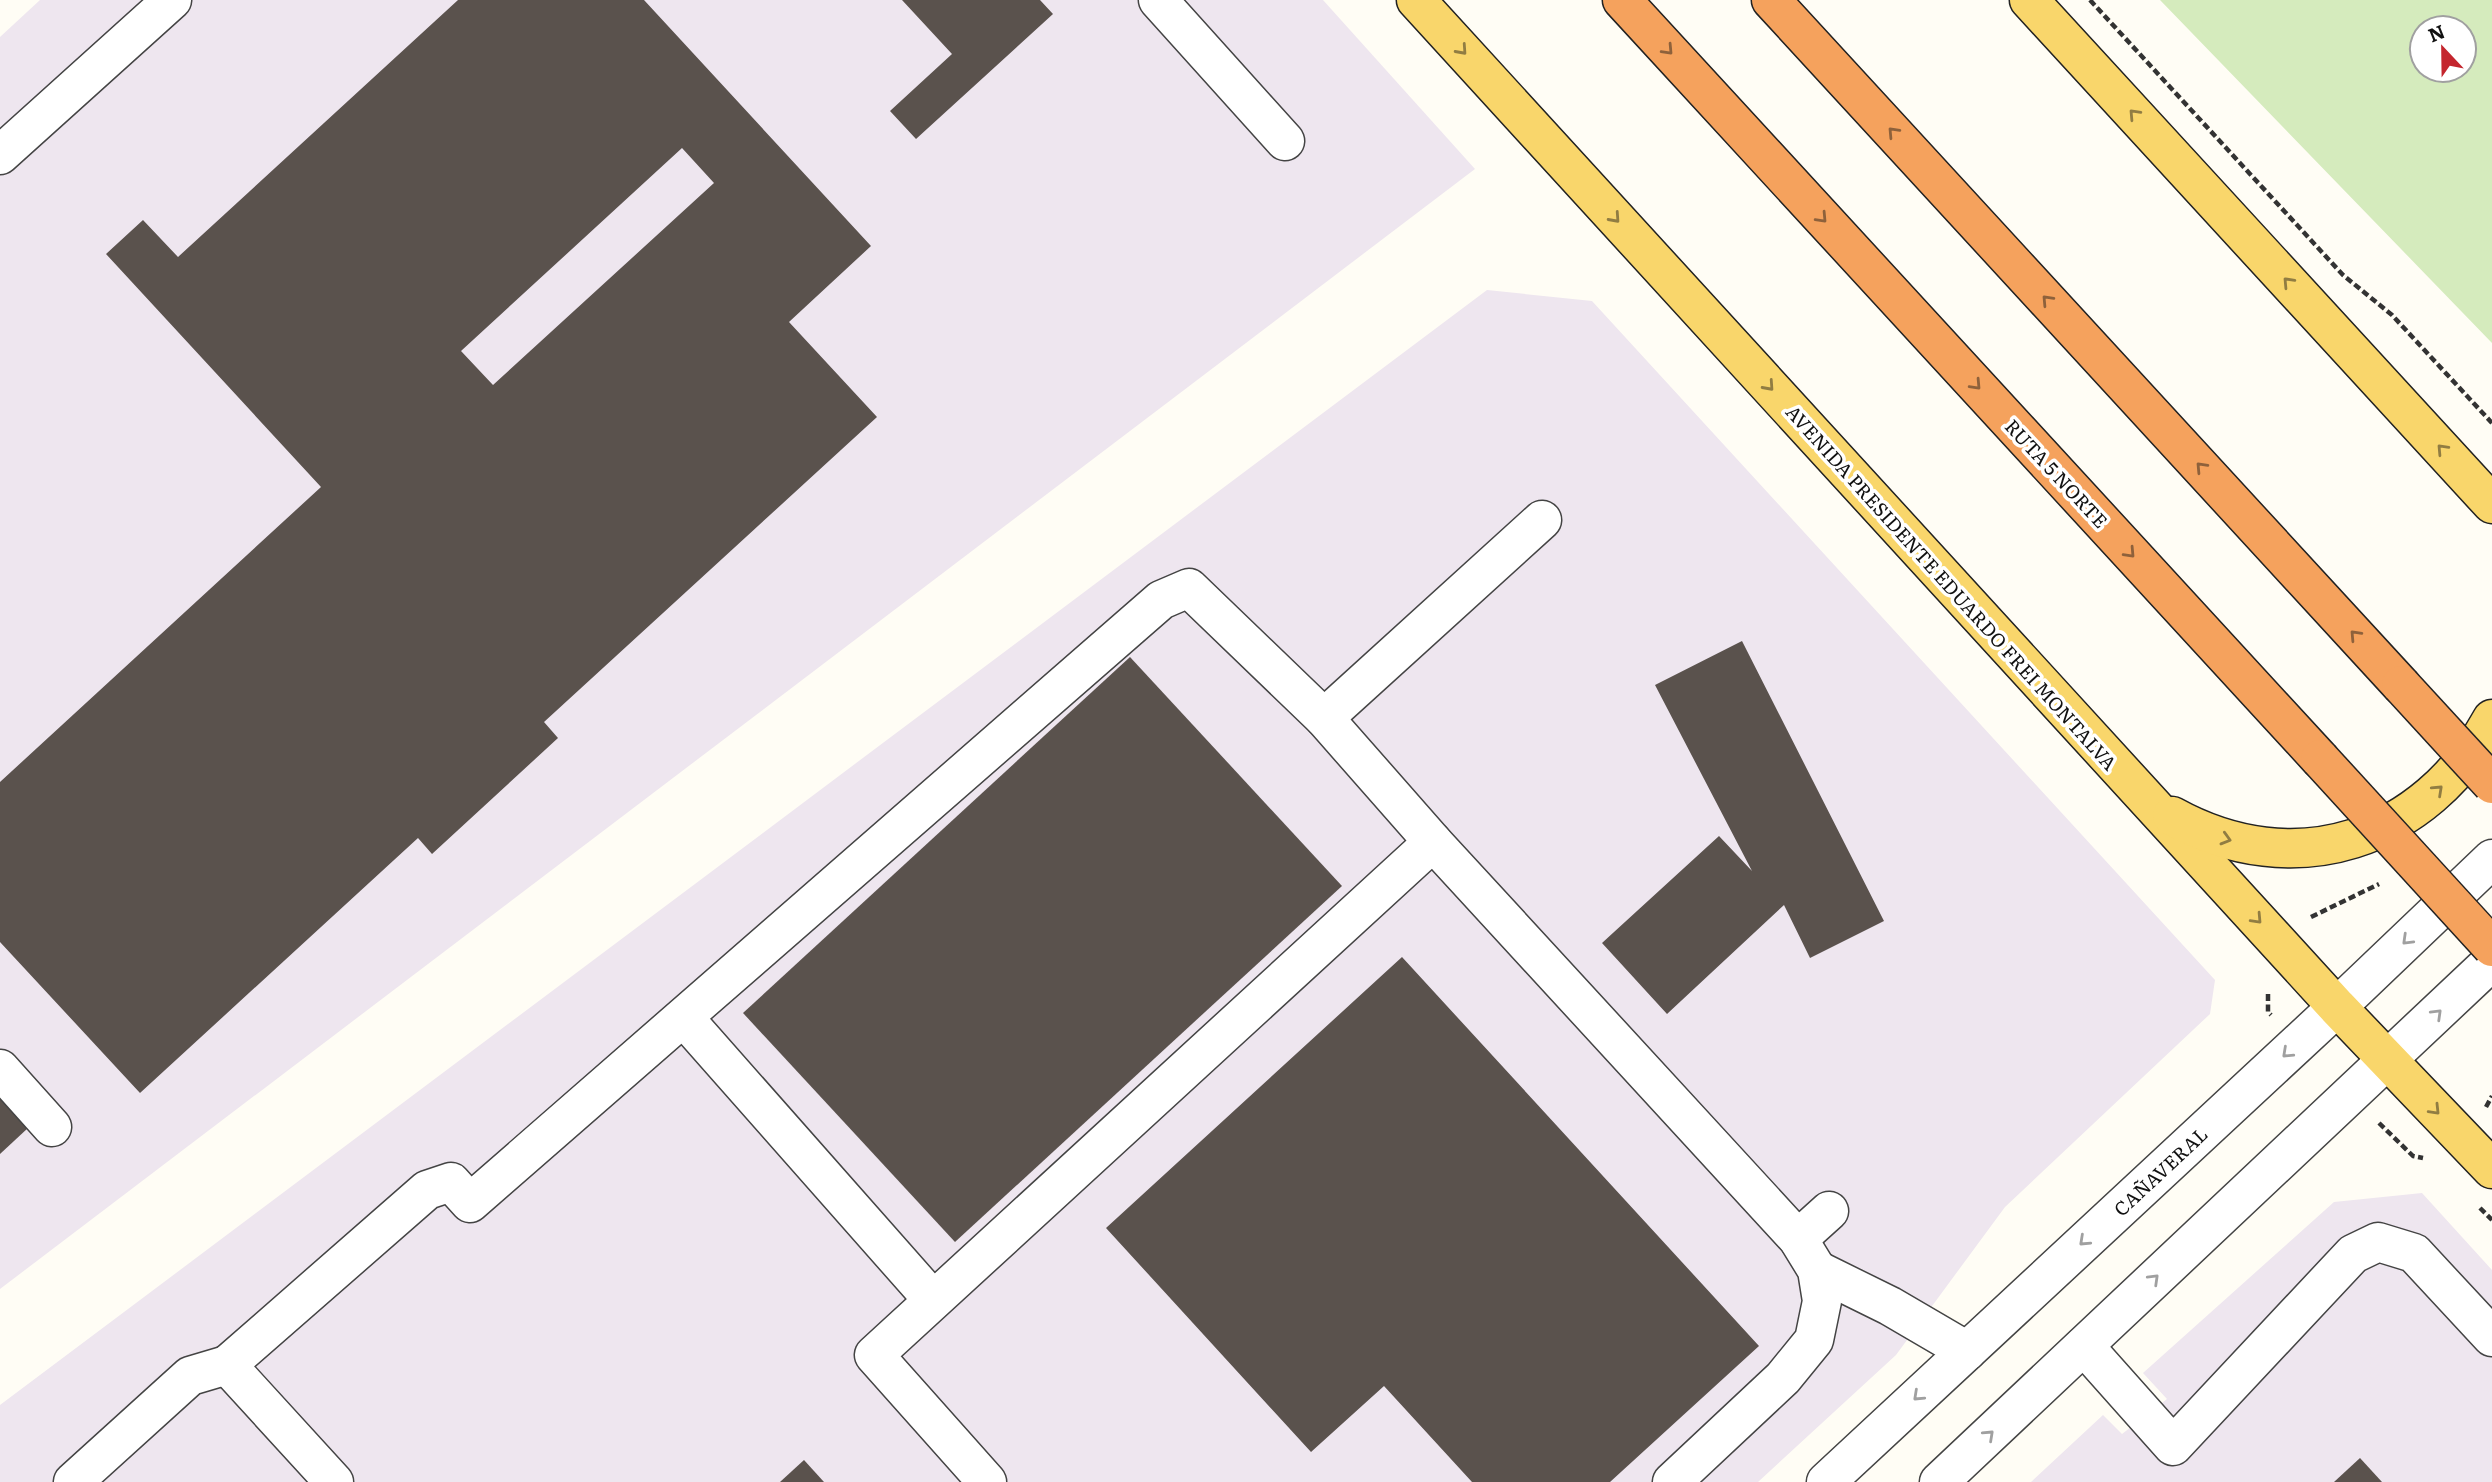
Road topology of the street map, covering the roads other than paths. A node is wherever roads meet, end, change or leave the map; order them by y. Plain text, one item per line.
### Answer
1 (172, 0) edge
2 (1158, 0) edge
3 (1416, 0) edge
4 (1622, 0) edge
5 (1771, 0) edge
6 (2029, 0) edge
7 (1285, 141) dead end
8 (0, 155) edge
9 (2491, 506) edge
10 (1542, 520) dead end
11 (1324, 718) junction
12 (2492, 719) edge
13 (2492, 784) edge
14 (2144, 797) junction
15 (1433, 842) junction
16 (2492, 859) edge
17 (2492, 947) edge
18 (2492, 961) edge
19 (2337, 1007) junction
20 (684, 1018) junction
21 (2387, 1061) junction
22 (0, 1069) edge
23 (52, 1127) dead end
24 (2492, 1169) edge
25 (1829, 1211) dead end
26 (1808, 1255) junction
27 (933, 1300) junction
28 (2492, 1336) edge
29 (2084, 1346) junction
30 (1967, 1351) junction
31 (227, 1365) junction
32 (73, 1482) edge
33 (334, 1482) edge
34 (987, 1482) edge
35 (1672, 1482) edge
36 (1826, 1482) edge
37 (1939, 1482) edge

1 - 8 street
2 - 7 street
3 -> 14 main road, AVENIDA PRESIDENTE EDUARDO FREI MONTALVA
4 -> 17 highway, RUTA 5 NORTE, bridge
13 -> 5 highway, bridge
9 -> 6 main road
10 - 11 street
11 - 15 street
11 - 20 street
14 -> 12 main road
14 -> 19 main road, AVENIDA PRESIDENTE EDUARDO FREI MONTALVA
15 - 26 street
15 - 27 street
16 -> 19 street, CAÑAVERAL
21 -> 18 street
19 - 21 main road, AVENIDA PRESIDENTE EDUARDO FREI MONTALVA
19 -> 30 street, CAÑAVERAL
20 - 27 street
20 - 31 street
21 -> 24 main road, AVENIDA PRESIDENTE EDUARDO FREI MONTALVA
29 -> 21 street
22 - 23 street
25 - 26 street
26 - 30 street
26 - 35 street
27 - 34 street
28 - 29 street
37 -> 29 street
30 -> 36 street, CAÑAVERAL
31 - 32 street
31 - 33 street

